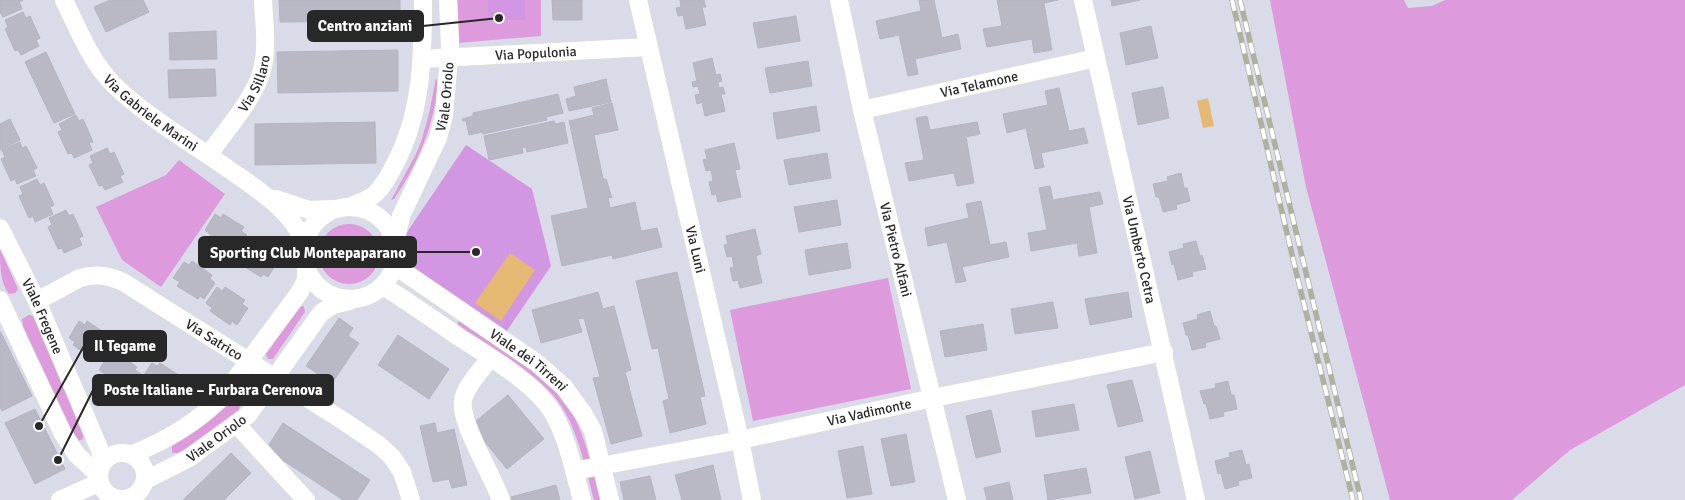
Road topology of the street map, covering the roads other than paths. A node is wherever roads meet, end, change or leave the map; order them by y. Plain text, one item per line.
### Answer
1 (64, 0) edge
2 (263, 0) edge
3 (423, 0) edge
4 (448, 0) edge
5 (638, 0) edge
6 (839, 0) edge
7 (1083, 0) edge
8 (648, 47) junction
9 (449, 58) junction
10 (1096, 58) junction
11 (422, 59) junction
12 (862, 110) junction
13 (208, 155) junction
14 (268, 197) junction
15 (342, 208) junction
16 (0, 228) edge
17 (304, 241) junction
18 (396, 251) junction
19 (306, 271) junction
20 (383, 286) junction
21 (0, 300) edge
22 (355, 300) junction
23 (38, 301) junction
24 (1164, 352) junction
25 (490, 358) junction
26 (249, 362) junction
27 (276, 379) junction
28 (933, 398) junction
29 (237, 425) junction
30 (740, 440) junction
31 (133, 454) junction
32 (602, 464) junction
33 (574, 471) junction
34 (146, 480) junction
35 (106, 486) edge
36 (60, 500) edge
37 (306, 500) edge
38 (412, 500) edge
39 (501, 500) edge
40 (582, 500) edge
41 (610, 500) edge
42 (752, 500) edge
43 (957, 500) edge
44 (1196, 500) edge

1 - 13 street, Via Gabriele Marini
2 - 13 street, Via Sillaro
3 - 11 street, Viale Oriolo
4 - 9 street, Viale Oriolo
5 - 8 street, Via Luni
6 - 12 street, Via Pietro Alfani
7 - 10 street, Via Umberto Cetra
8 - 9 street, Via Populonia
8 - 30 street, Via Luni
9 - 11 street, Via Populonia
9 - 18 street, Viale Oriolo
10 - 12 street, Via Telamone
10 - 24 street, Via Umberto Cetra
11 - 15 street, Viale Oriolo
12 - 28 street, Via Pietro Alfani
13 - 14 street, Via Gabriele Marini
14 - 15 street, Via Gabriele Marini
14 - 17 street, Via Gabriele Marini
15 - 17 street
15 - 18 street
16 - 23 street, Viale Fregene
17 - 19 street
18 - 20 street
18 - 32 street, Viale dei Tirreni
19 - 22 street
19 - 26 street, Viale Oriolo
20 - 22 street
20 - 25 street, Viale dei Tirreni
21 - 35 street
22 - 27 street, Viale Oriolo
23 - 26 street, Via Satrico
23 - 35 street, Viale Fregene
24 - 28 street, Via Vadimonte
24 - 44 street, Via Umberto Cetra
25 - 33 street, Viale dei Tirreni
25 - 39 street
26 - 27 street, Via Satrico
26 - 31 street, Viale Oriolo
27 - 29 street, Viale Oriolo
27 - 38 street, Via Satrico
28 - 30 street, Via Vadimonte
28 - 43 street, Via Pietro Alfani
29 - 34 street, Viale Oriolo
29 - 37 street
30 - 32 street, Via Vadimonte
30 - 42 street, Via Luni
31 - 34 street
31 - 35 street
32 - 33 street, Via Vadimonte
32 - 41 street, Viale dei Tirreni
33 - 40 street, Viale dei Tirreni
34 - 35 street
35 - 36 street

